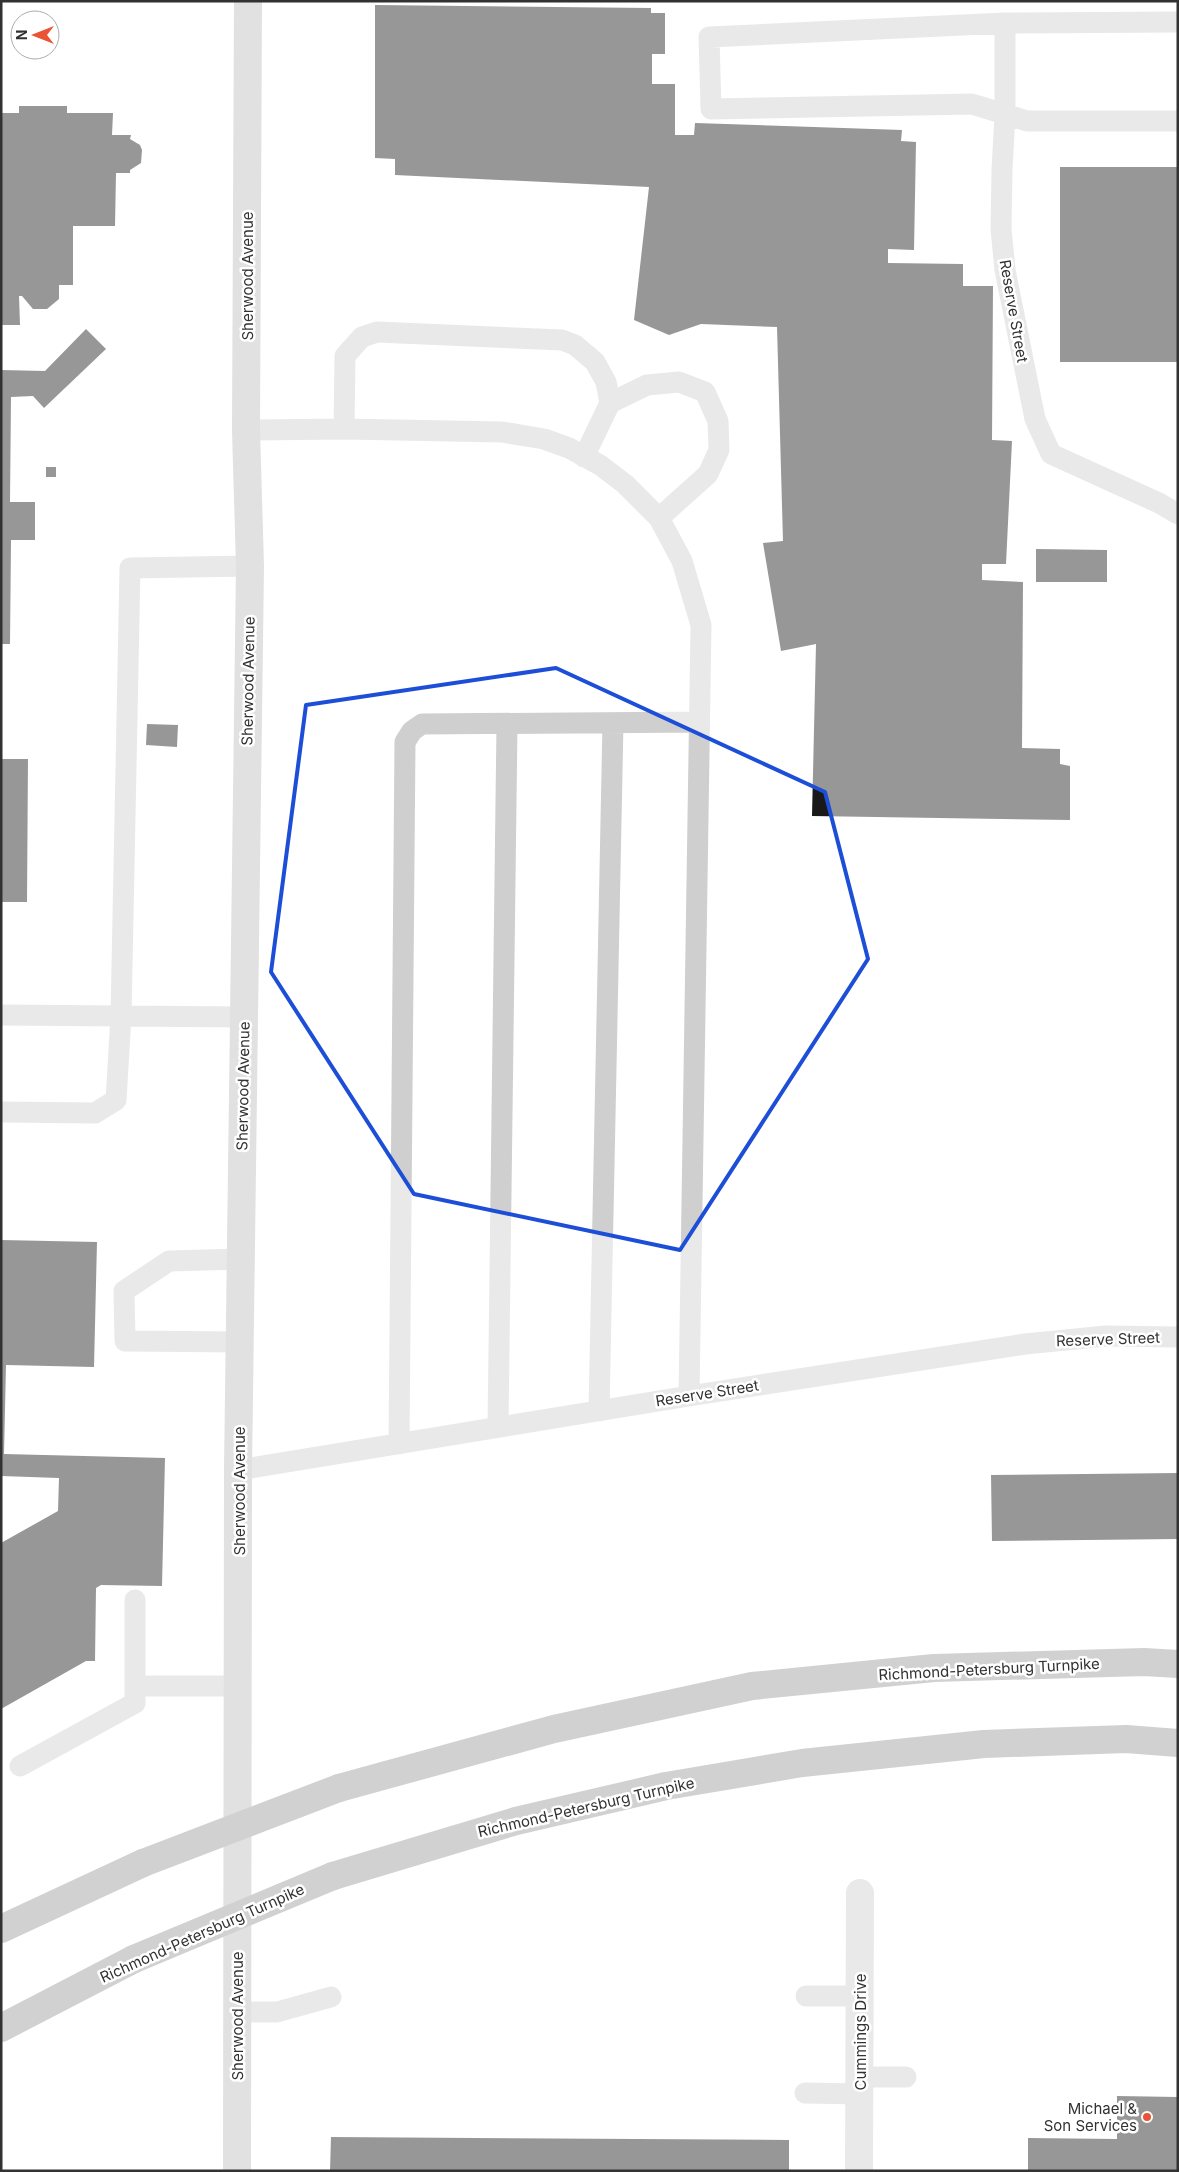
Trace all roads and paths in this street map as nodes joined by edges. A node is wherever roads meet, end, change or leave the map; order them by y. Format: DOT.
graph roads {
  1 [pos="248,1"];
  2 [pos="1178,22"];
  3 [pos="1004,23"];
  4 [pos="1005,114"];
  5 [pos="1178,121"];
  6 [pos="610,403"];
  7 [pos="344,429"];
  8 [pos="246,430"];
  9 [pos="584,457"];
  10 [pos="1178,514"];
  11 [pos="659,518"];
  12 [pos="250,566"];
  13 [pos="699,722"];
  14 [pos="613,723"];
  15 [pos="507,724"];
  16 [pos="1,1015"];
  17 [pos="121,1016"];
  18 [pos="244,1017"];
  19 [pos="1,1112"];
  20 [pos="241,1259"];
  21 [pos="1178,1337"];
  22 [pos="240,1342"];
  23 [pos="689,1396"];
  24 [pos="599,1411"];
  25 [pos="498,1427"];
  26 [pos="398,1444"];
  27 [pos="238,1470"];
  28 [pos="135,1600"];
  29 [pos="1178,1664"];
  30 [pos="135,1686"];
  31 [pos="238,1686"];
  32 [pos="1178,1743"];
  33 [pos="20,1766"];
  34 [pos="860,1893"];
  35 [pos="1,1929"];
  36 [pos="806,1996"];
  37 [pos="860,1996"];
  38 [pos="330,1997"];
  39 [pos="237,2012"];
  40 [pos="1,2028"];
  41 [pos="906,2077"];
  42 [pos="860,2085"];
  43 [pos="805,2093"];
  44 [pos="237,2171"];
  45 [pos="859,2171"];
  1 -- 8 [label="street, Sherwood Avenue"];
  2 -- 3 [label="lane"];
  3 -- 4 [label="lane, Reserve Street"];
  3 -- 4 [label="lane"];
  4 -- 5 [label="lane"];
  4 -- 10 [label="lane, Reserve Street"];
  6 -- 7 [label="lane"];
  6 -- 9 [label="lane"];
  6 -- 11 [label="lane"];
  7 -- 8 [label="lane"];
  7 -- 9 [label="lane"];
  8 -- 12 [label="street, Sherwood Avenue"];
  9 -- 11 [label="lane"];
  11 -- 13 [label="lane"];
  12 -- 17 [label="lane"];
  12 -- 18 [label="street, Sherwood Avenue"];
  13 -- 14 [label="lane"];
  13 -- 23 [label="lane"];
  14 -- 15 [label="lane"];
  14 -- 24 [label="lane"];
  15 -- 25 [label="lane"];
  15 -- 26 [label="lane"];
  16 -- 17 [label="lane"];
  17 -- 18 [label="lane"];
  17 -- 19 [label="lane"];
  18 -- 20 [label="street, Sherwood Avenue"];
  20 -- 22 [label="street, Sherwood Avenue"];
  20 -- 22 [label="lane"];
  21 -- 23 [label="lane, Reserve Street"];
  22 -- 27 [label="street, Sherwood Avenue"];
  23 -- 24 [label="lane, Reserve Street"];
  24 -- 25 [label="lane, Reserve Street"];
  25 -- 26 [label="lane, Reserve Street"];
  26 -- 27 [label="lane, Reserve Street"];
  27 -- 31 [label="street, Sherwood Avenue"];
  28 -- 30 [label="lane"];
  29 -- 35 [label="highway, Richmond-Petersburg Turnpike, bridge"];
  30 -- 31 [label="lane"];
  30 -- 33 [label="lane"];
  31 -- 39 [label="street, Sherwood Avenue"];
  32 -- 40 [label="highway, Richmond-Petersburg Turnpike, bridge"];
  34 -- 37 [label="street, Cummings Drive"];
  36 -- 37 [label="lane"];
  37 -- 42 [label="street, Cummings Drive"];
  38 -- 39 [label="lane"];
  39 -- 44 [label="street, Sherwood Avenue"];
  41 -- 42 [label="lane"];
  42 -- 43 [label="lane"];
  42 -- 45 [label="street, Cummings Drive"];
}
